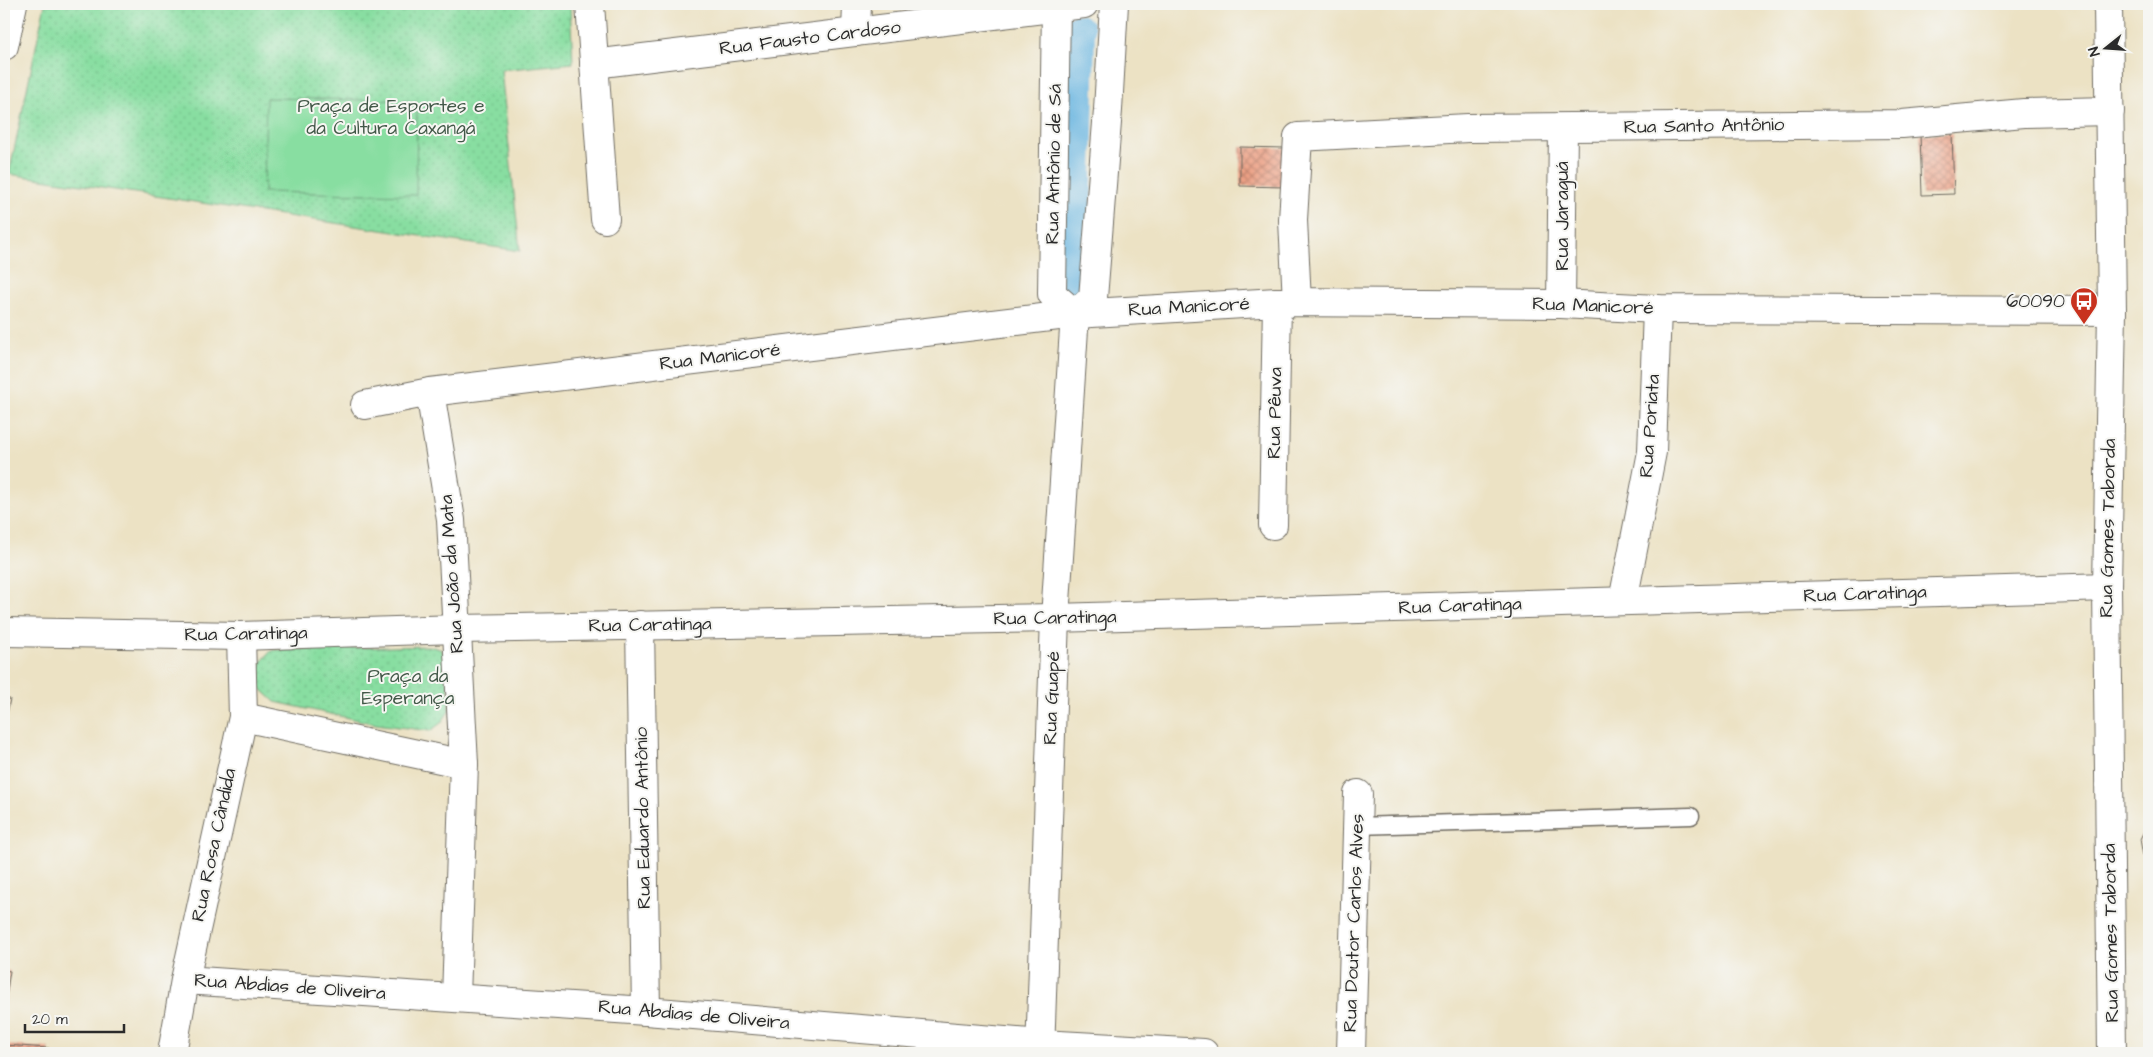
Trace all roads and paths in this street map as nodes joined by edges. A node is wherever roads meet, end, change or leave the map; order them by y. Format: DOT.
graph roads {
  1 [pos="13,4"];
  2 [pos="590,4"];
  3 [pos="857,4"];
  4 [pos="1114,4"];
  5 [pos="2108,4"];
  6 [pos="1066,5"];
  7 [pos="856,32"];
  8 [pos="4,46"];
  9 [pos="594,64"];
  10 [pos="2110,111"];
  11 [pos="1562,128"];
  12 [pos="1298,137"];
  13 [pos="605,219"];
  14 [pos="1287,302"];
  15 [pos="1561,304"];
  16 [pos="1084,306"];
  17 [pos="1657,309"];
  18 [pos="2112,311"];
  19 [pos="430,392"];
  20 [pos="365,405"];
  21 [pos="1273,525"];
  22 [pos="2107,587"];
  23 [pos="1623,601"];
  24 [pos="1055,618"];
  25 [pos="640,625"];
  26 [pos="457,628"];
  27 [pos="4,632"];
  28 [pos="241,636"];
  29 [pos="242,717"];
  30 [pos="464,764"];
  31 [pos="1358,794"];
  32 [pos="1691,816"];
  33 [pos="1357,826"];
  34 [pos="185,980"];
  35 [pos="456,997"];
  36 [pos="646,1011"];
  37 [pos="1040,1049"];
  38 [pos="172,1053"];
  39 [pos="1204,1053"];
  40 [pos="1351,1053"];
  41 [pos="2112,1053"];
  1 -- 8 [label="street"];
  2 -- 9 [label="street"];
  3 -- 7 [label="street"];
  4 -- 16 [label="street"];
  5 -- 10 [label="street, Rua Gomes Taborda"];
  6 -- 7 [label="street, Rua Fausto Cardoso"];
  6 -- 16 [label="street, Rua Antônio de Sá"];
  7 -- 9 [label="street, Rua Fausto Cardoso"];
  9 -- 13 [label="street"];
  10 -- 11 [label="street, Rua Santo Antônio"];
  10 -- 18 [label="street, Rua Gomes Taborda"];
  11 -- 12 [label="street, Rua Santo Antônio"];
  11 -- 15 [label="street, Rua Jaraguá"];
  12 -- 14 [label="street, Rua Pêuva"];
  14 -- 15 [label="street, Rua Manicoré"];
  14 -- 16 [label="street, Rua Manicoré"];
  14 -- 21 [label="street, Rua Pêuva"];
  15 -- 17 [label="street, Rua Manicoré"];
  16 -- 19 [label="street, Rua Manicoré"];
  16 -- 24 [label="street, Rua Guapé"];
  17 -- 18 [label="street, Rua Manicoré"];
  17 -- 23 [label="street, Rua Poriata"];
  18 -- 22 [label="street, Rua Gomes Taborda"];
  19 -- 20 [label="street, Rua Manicoré"];
  19 -- 26 [label="street, Rua João da Mata"];
  22 -- 23 [label="street, Rua Caratinga"];
  22 -- 41 [label="street, Rua Gomes Taborda"];
  23 -- 24 [label="street, Rua Caratinga"];
  24 -- 25 [label="street, Rua Caratinga"];
  24 -- 37 [label="street, Rua Guapé"];
  25 -- 26 [label="street, Rua Caratinga"];
  25 -- 36 [label="street, Rua Eduardo Antônio"];
  26 -- 28 [label="street, Rua Caratinga"];
  26 -- 30 [label="street, Rua João da Mata"];
  27 -- 28 [label="street, Rua Caratinga"];
  28 -- 29 [label="street, Rua Rosa Cândida"];
  29 -- 30 [label="street"];
  29 -- 34 [label="street, Rua Rosa Cândida"];
  30 -- 35 [label="street, Rua João da Mata"];
  31 -- 33 [label="street, Rua Doutor Carlos Alves"];
  32 -- 33 [label="lane"];
  33 -- 40 [label="street, Rua Doutor Carlos Alves"];
  34 -- 35 [label="street, Rua Abdias de Oliveira"];
  34 -- 38 [label="street, Rua Rosa Cândida"];
  35 -- 36 [label="street, Rua Abdias de Oliveira"];
  36 -- 37 [label="street, Rua Abdias de Oliveira"];
  37 -- 39 [label="street, Rua Abdias de Oliveira"];
}
